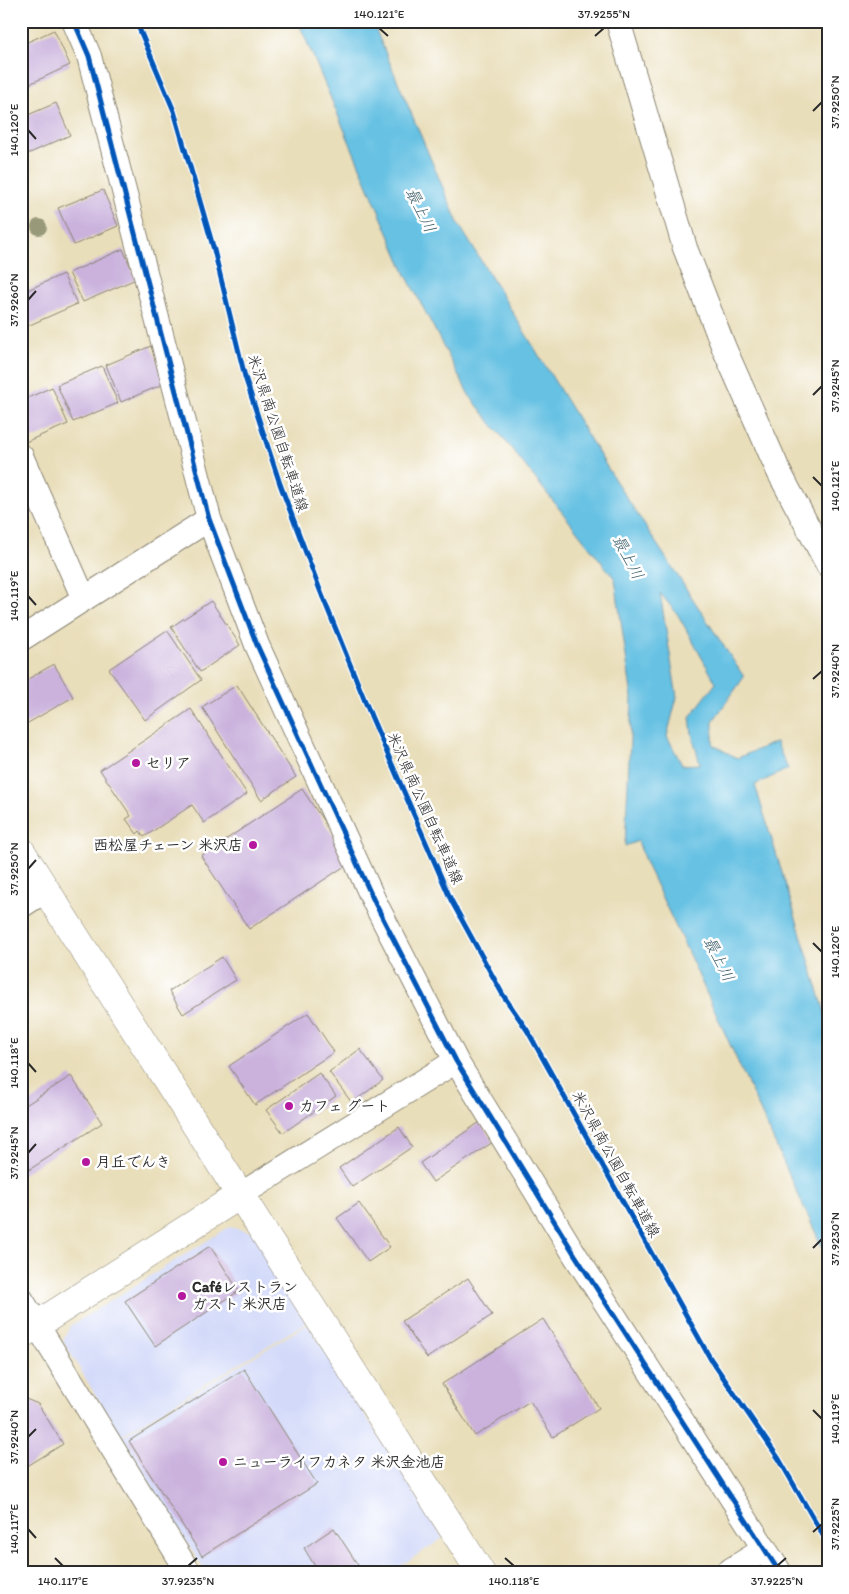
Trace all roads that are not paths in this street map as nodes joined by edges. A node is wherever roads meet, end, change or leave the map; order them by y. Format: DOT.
graph roads {
  1 [pos="74,21"];
  2 [pos="618,21"];
  3 [pos="21,456"];
  4 [pos="209,519"];
  5 [pos="828,565"];
  6 [pos="84,599"];
  7 [pos="21,639"];
  8 [pos="21,851"];
  9 [pos="46,890"];
  10 [pos="21,906"];
  11 [pos="456,1061"];
  12 [pos="240,1194"];
  13 [pos="21,1299"];
  14 [pos="30,1330"];
  15 [pos="765,1549"];
  16 [pos="189,1573"];
  17 [pos="481,1573"];
  18 [pos="726,1573"];
  19 [pos="780,1573"];
  1 -- 4 [label="street"];
  2 -- 5 [label="street"];
  3 -- 6 [label="street"];
  4 -- 6 [label="street"];
  4 -- 11 [label="street"];
  6 -- 7 [label="street"];
  8 -- 9 [label="street"];
  9 -- 10 [label="street"];
  9 -- 12 [label="street"];
  11 -- 12 [label="street"];
  11 -- 15 [label="street"];
  12 -- 14 [label="street"];
  12 -- 17 [label="street"];
  13 -- 14 [label="street"];
  14 -- 16 [label="street"];
  15 -- 18 [label="street"];
  15 -- 19 [label="street"];
}
